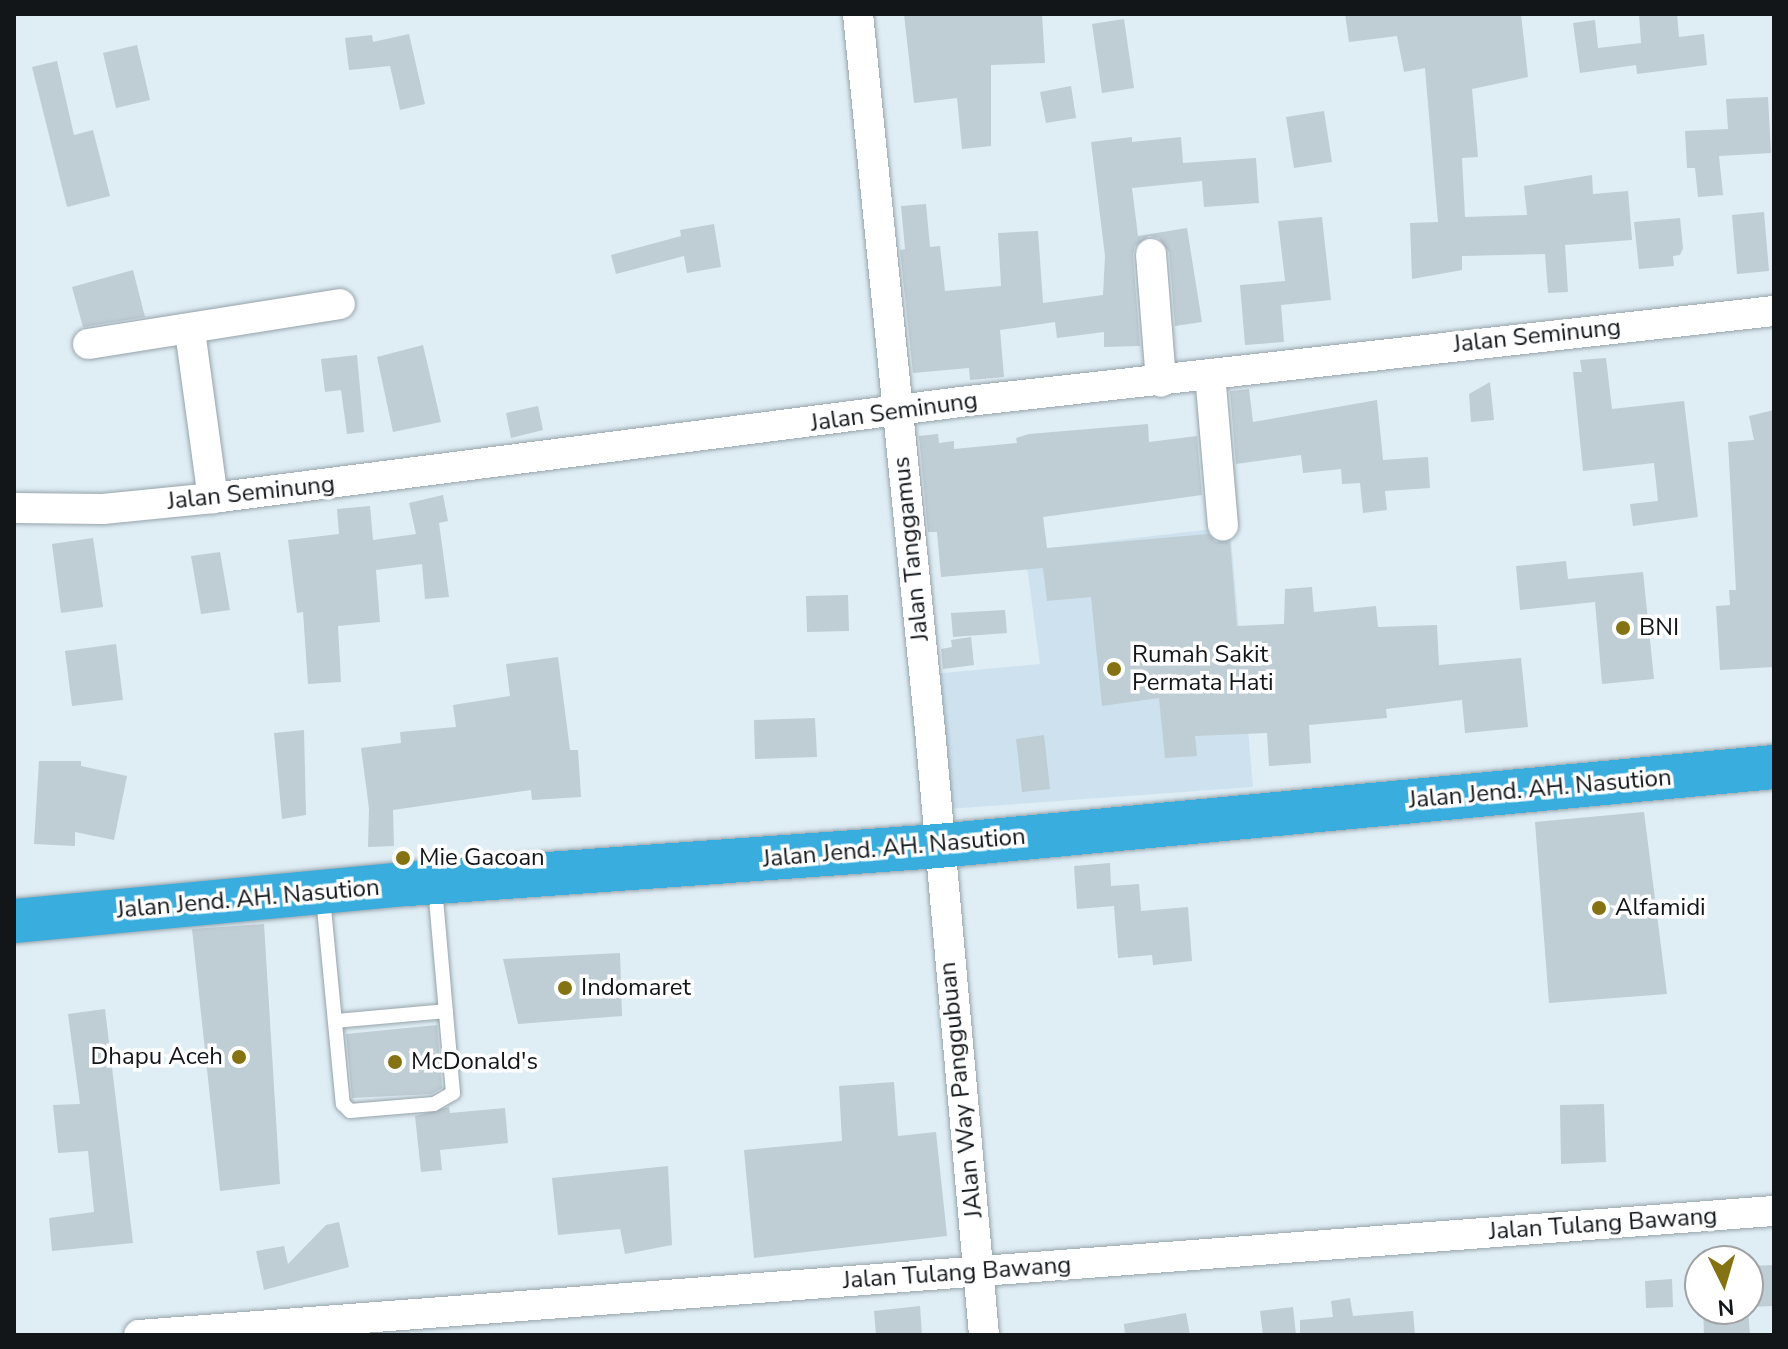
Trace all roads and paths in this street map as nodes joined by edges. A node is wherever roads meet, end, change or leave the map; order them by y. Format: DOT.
graph roads {
  1 [pos="858,14"];
  2 [pos="1151,254"];
  3 [pos="340,304"];
  4 [pos="1774,311"];
  5 [pos="190,331"];
  6 [pos="88,344"];
  7 [pos="1210,374"];
  8 [pos="1161,382"];
  9 [pos="897,410"];
  10 [pos="213,498"];
  11 [pos="14,508"];
  12 [pos="1223,525"];
  13 [pos="1774,767"];
  14 [pos="938,846"];
  15 [pos="435,882"];
  16 [pos="322,892"];
  17 [pos="14,921"];
  18 [pos="446,1011"];
  19 [pos="335,1021"];
  20 [pos="1774,1211"];
  21 [pos="979,1272"];
  22 [pos="139,1335"];
  23 [pos="984,1335"];
  1 -- 9 [label="street, Jalan Tanggamus"];
  2 -- 8 [label="street"];
  3 -- 5 [label="street"];
  4 -- 7 [label="street, Jalan Seminung"];
  5 -- 6 [label="street"];
  5 -- 10 [label="street"];
  7 -- 8 [label="street, Jalan Seminung"];
  7 -- 12 [label="street"];
  8 -- 9 [label="street, Jalan Seminung"];
  9 -- 10 [label="street, Jalan Seminung"];
  9 -- 14 [label="street, Jalan Tanggamus"];
  10 -- 11 [label="street, Jalan Seminung"];
  13 -- 14 [label="highway, Jalan Jend. AH. Nasution"];
  14 -- 15 [label="highway, Jalan Jend. AH. Nasution"];
  14 -- 21 [label="street, JAlan Way Panggubuan"];
  15 -- 16 [label="highway, Jalan Jend. AH. Nasution"];
  15 -- 18 [label="lane"];
  16 -- 17 [label="highway, Jalan Jend. AH. Nasution"];
  16 -- 19 [label="lane"];
  18 -- 19 [label="lane"];
  18 -- 19 [label="lane"];
  20 -- 21 [label="street, Jalan Tulang Bawang"];
  21 -- 22 [label="street, Jalan Tulang Bawang"];
  21 -- 23 [label="street, JAlan Way Panggubuan"];
}
